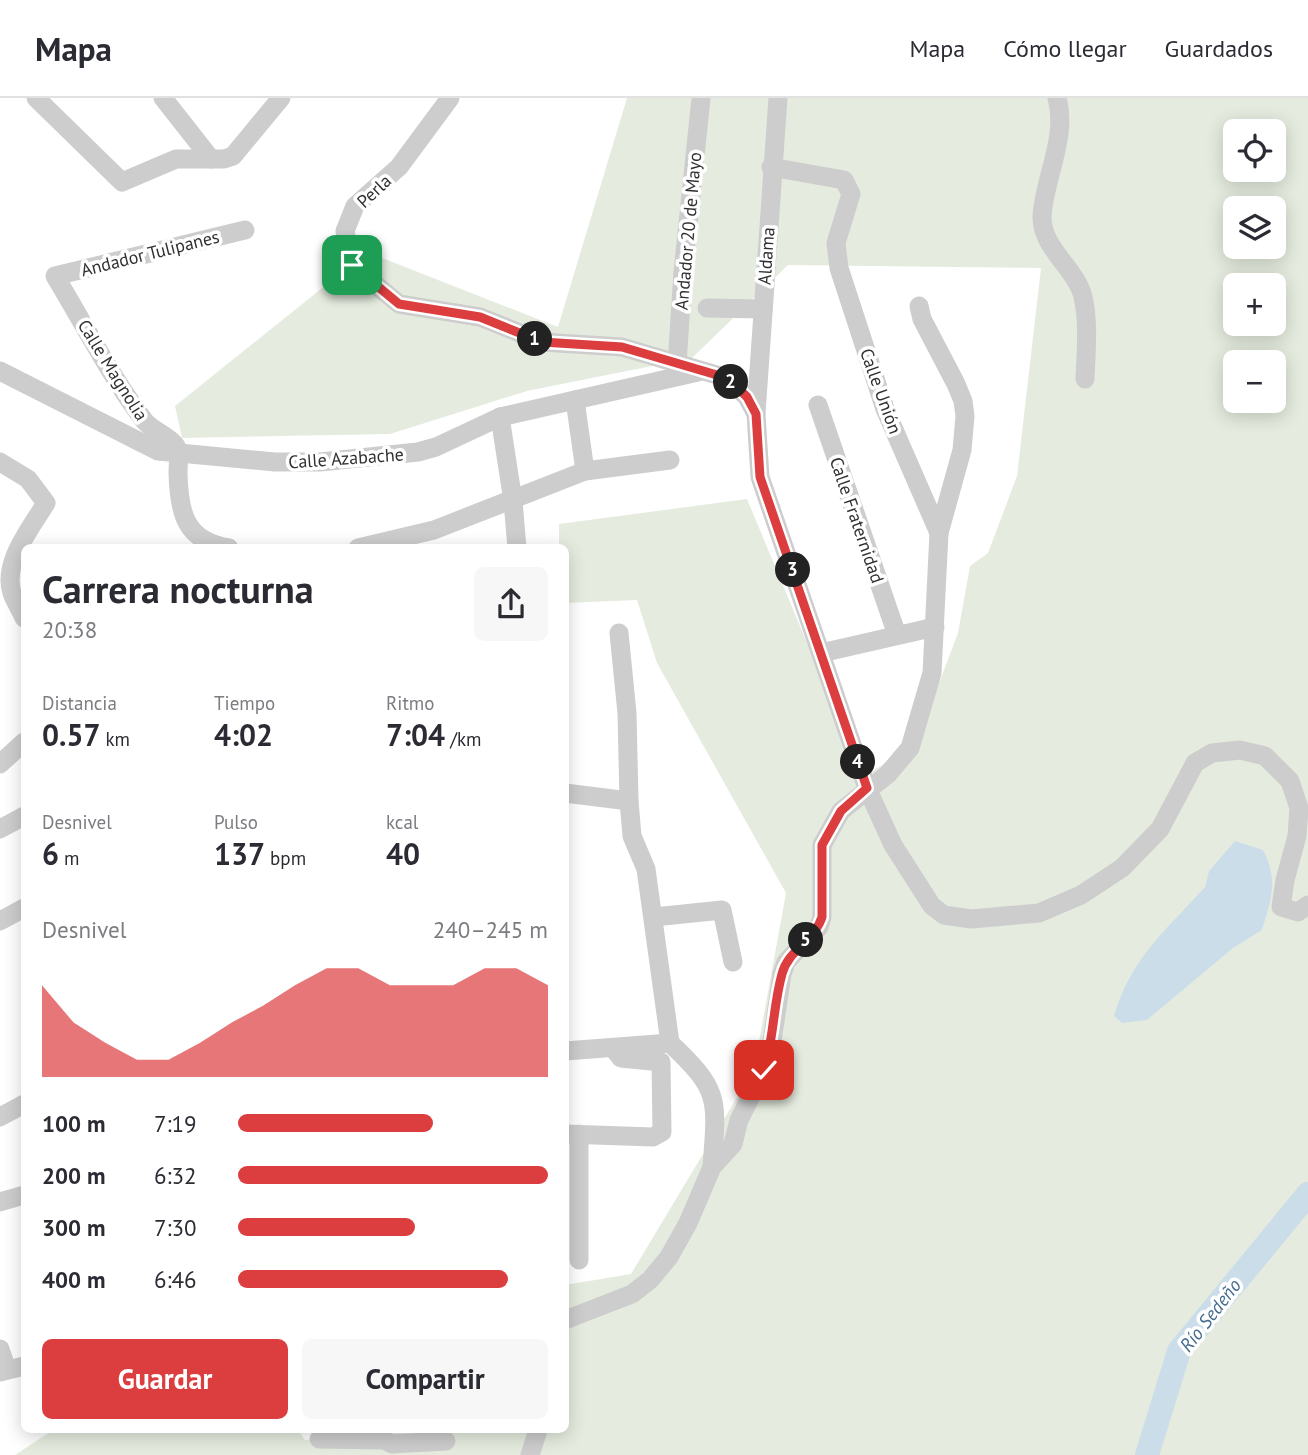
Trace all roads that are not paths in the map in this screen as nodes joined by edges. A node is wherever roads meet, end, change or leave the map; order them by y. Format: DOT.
graph roads {
  1 [pos="36,98"];
  2 [pos="163,98"];
  3 [pos="281,98"];
  4 [pos="450,98"];
  5 [pos="701,98"];
  6 [pos="778,98"];
  7 [pos="1056,98"];
  8 [pos="211,159"];
  9 [pos="771,167"];
  10 [pos="245,230"];
  11 [pos="55,276"];
  12 [pos="919,306"];
  13 [pos="706,308"];
  14 [pos="762,309"];
  15 [pos="677,365"];
  16 [pos="700,372"];
  17 [pos="2,378"];
  18 [pos="1085,379"];
  19 [pos="575,400"];
  20 [pos="818,405"];
  21 [pos="756,414"];
  22 [pos="500,417"];
  23 [pos="178,455"];
  24 [pos="670,460"];
  25 [pos="0,462"];
  26 [pos="585,471"];
  27 [pos="513,501"];
  28 [pos="939,533"];
  29 [pos="22,544"];
  30 [pos="212,544"];
  31 [pos="375,544"];
  32 [pos="517,544"];
  33 [pos="21,546"];
  34 [pos="21,612"];
  35 [pos="934,626"];
  36 [pos="619,633"];
  37 [pos="897,635"];
  38 [pos="821,653"];
  39 [pos="21,745"];
  40 [pos="0,764"];
  41 [pos="867,788"];
  42 [pos="569,794"];
  43 [pos="629,801"];
  44 [pos="21,818"];
  45 [pos="0,829"];
  46 [pos="1308,905"];
  47 [pos="21,910"];
  48 [pos="654,917"];
  49 [pos="0,921"];
  50 [pos="733,962"];
  51 [pos="670,1043"];
  52 [pos="613,1048"];
  53 [pos="569,1051"];
  54 [pos="21,1106"];
  55 [pos="0,1117"];
  56 [pos="572,1134"];
  57 [pos="712,1167"];
  58 [pos="21,1196"];
  59 [pos="0,1202"];
  60 [pos="579,1260"];
  61 [pos="569,1319"];
  62 [pos="0,1349"];
  63 [pos="10,1369"];
  64 [pos="537,1433"];
  65 [pos="316,1441"];
  66 [pos="446,1441"];
  67 [pos="397,1452"];
  68 [pos="530,1455"];
  1 -- 8 [label="street"];
  2 -- 8 [label="street"];
  3 -- 8 [label="street"];
  4 -- 15 [label="street, Perla"];
  5 -- 15 [label="street, Andador 20 de Mayo"];
  6 -- 9 [label="street, Aldama"];
  7 -- 18 [label="street"];
  9 -- 14 [label="street, Aldama"];
  9 -- 28 [label="street, Calle Unión"];
  10 -- 11 [label="street, Andador Tulipanes"];
  11 -- 23 [label="street, Calle Magnolia"];
  12 -- 28 [label="street"];
  13 -- 14 [label="street"];
  14 -- 21 [label="street, Aldama"];
  15 -- 16 [label="street, Perla"];
  16 -- 19 [label="street, Calle Azabache"];
  16 -- 21 [label="street, Perla"];
  17 -- 23 [label="street, Calle Azabache"];
  19 -- 22 [label="street, Calle Azabache"];
  19 -- 26 [label="street"];
  20 -- 37 [label="street, Calle Fraternidad"];
  21 -- 38 [label="street, Aldama"];
  22 -- 23 [label="street, Calle Azabache"];
  22 -- 27 [label="street"];
  23 -- 30 [label="street"];
  24 -- 26 [label="street"];
  25 -- 29 [label="street"];
  26 -- 27 [label="street"];
  27 -- 31 [label="street"];
  27 -- 32 [label="street"];
  28 -- 35 [label="street"];
  33 -- 34 [label="street"];
  35 -- 37 [label="street"];
  35 -- 41 [label="street"];
  36 -- 43 [label="street"];
  37 -- 38 [label="street"];
  38 -- 41 [label="street, Aldama"];
  39 -- 40 [label="street"];
  41 -- 46 [label="street, Aldama"];
  41 -- 57 [label="street"];
  42 -- 43 [label="street"];
  43 -- 48 [label="street"];
  44 -- 45 [label="street"];
  47 -- 49 [label="street"];
  48 -- 50 [label="street"];
  48 -- 51 [label="street"];
  51 -- 52 [label="street"];
  51 -- 57 [label="street"];
  52 -- 53 [label="street"];
  52 -- 56 [label="street"];
  54 -- 55 [label="street"];
  56 -- 60 [label="street"];
  57 -- 61 [label="street"];
  58 -- 59 [label="street"];
  62 -- 63 [label="street"];
  64 -- 68 [label="street"];
  65 -- 67 [label="street"];
  66 -- 67 [label="street"];
}
